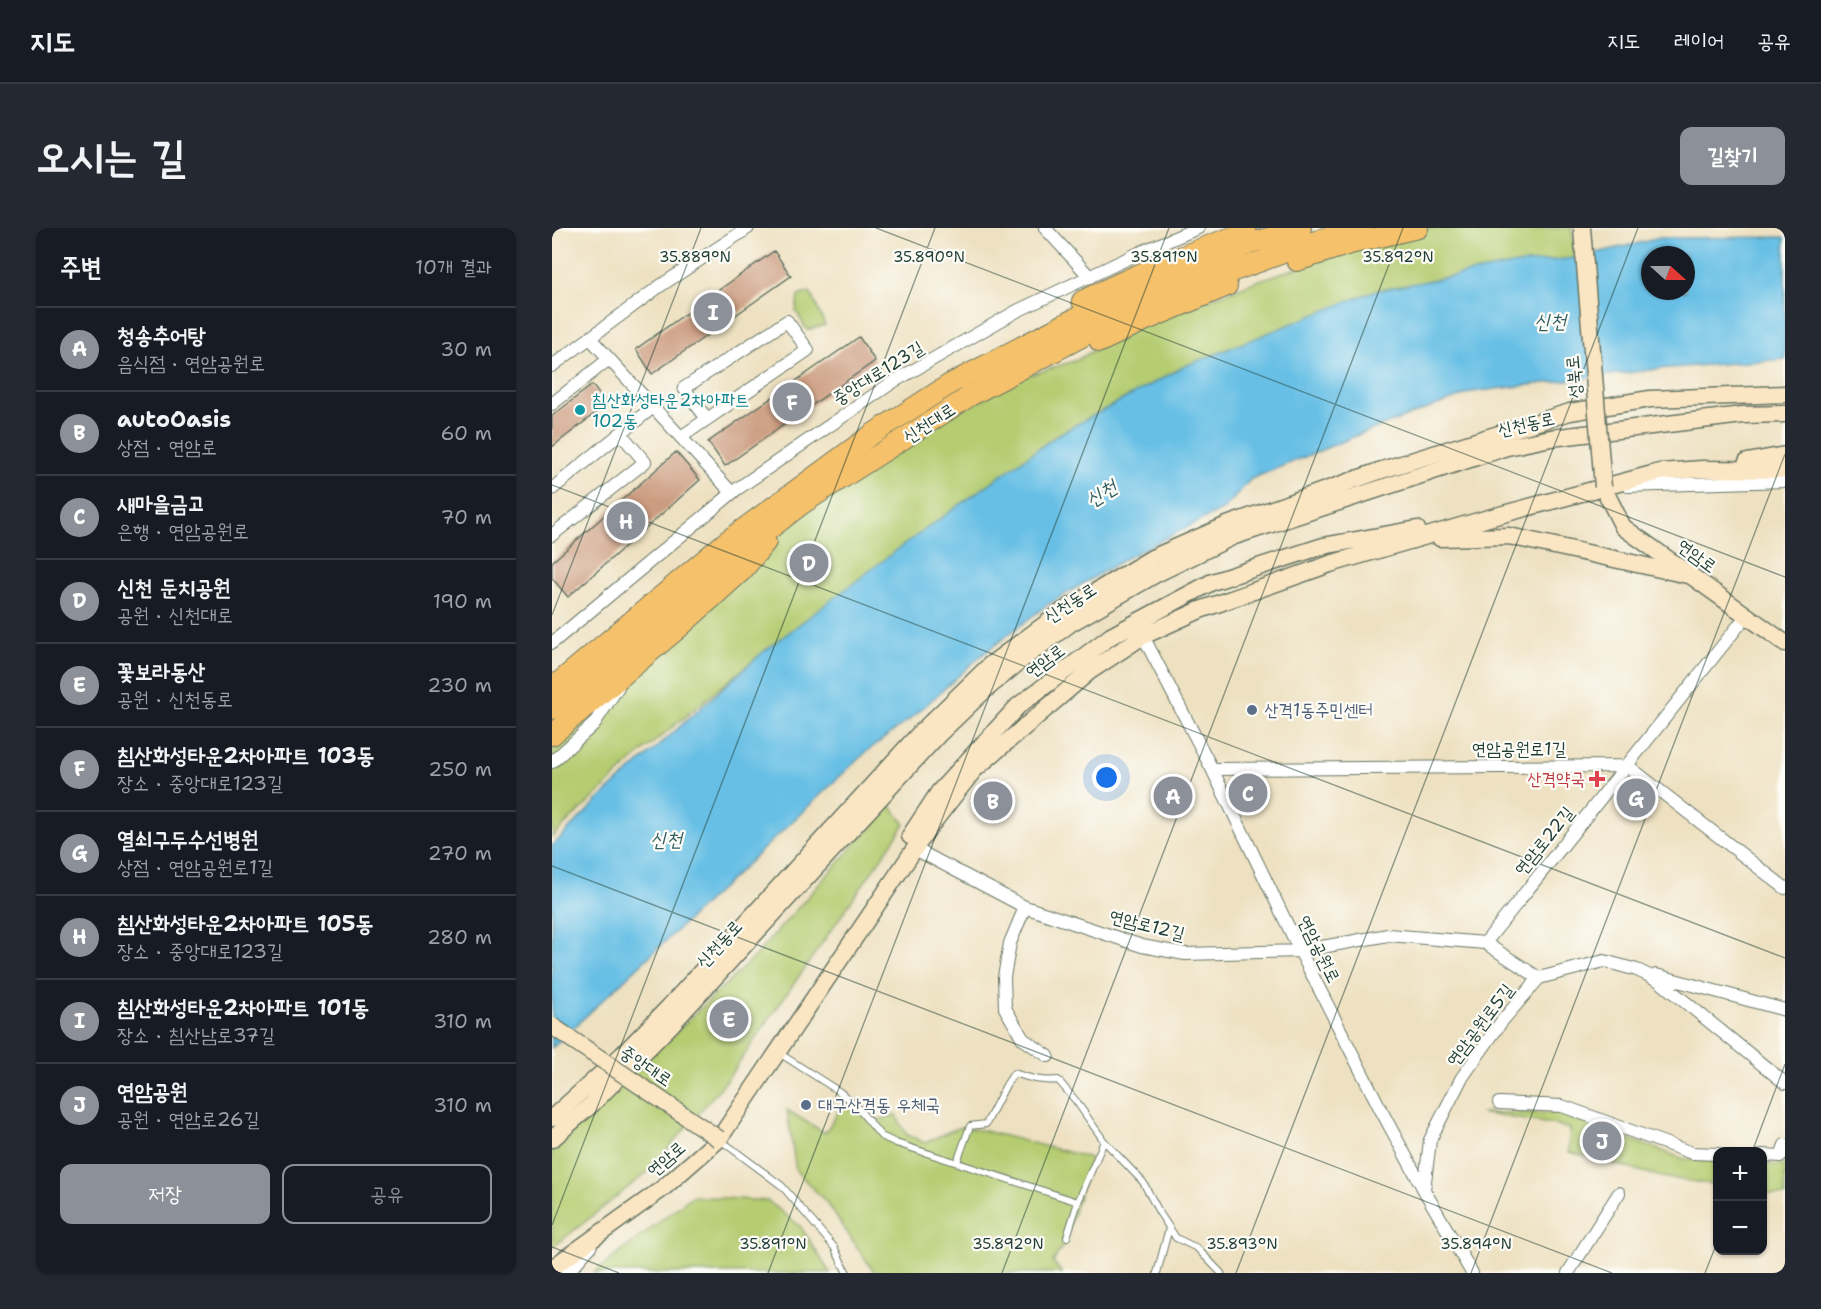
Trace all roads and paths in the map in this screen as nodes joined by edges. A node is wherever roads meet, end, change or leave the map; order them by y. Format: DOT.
graph roads {
  1 [pos="748,228"];
  2 [pos="1045,228"];
  3 [pos="1198,228"];
  4 [pos="1257,228"];
  5 [pos="1301,228"];
  6 [pos="1360,228"];
  7 [pos="1418,228"];
  8 [pos="1582,228"];
  9 [pos="1090,277"];
  10 [pos="590,338"];
  11 [pos="609,359"];
  12 [pos="552,366"];
  13 [pos="950,384"];
  14 [pos="1785,394"];
  15 [pos="970,396"];
  16 [pos="552,404"];
  17 [pos="653,407"];
  18 [pos="1785,414"];
  19 [pos="707,419"];
  20 [pos="621,434"];
  21 [pos="681,437"];
  22 [pos="1785,455"];
  23 [pos="1702,469"];
  24 [pos="1785,470"];
  25 [pos="1785,481"];
  26 [pos="1603,486"];
  27 [pos="552,489"];
  28 [pos="732,493"];
  29 [pos="786,517"];
  30 [pos="1492,517"];
  31 [pos="552,535"];
  32 [pos="1415,539"];
  33 [pos="1692,576"];
  34 [pos="660,598"];
  35 [pos="1747,615"];
  36 [pos="1143,636"];
  37 [pos="552,643"];
  38 [pos="1785,643"];
  39 [pos="629,669"];
  40 [pos="552,673"];
  41 [pos="552,688"];
  42 [pos="552,709"];
  43 [pos="552,735"];
  44 [pos="552,762"];
  45 [pos="1628,766"];
  46 [pos="1212,769"];
  47 [pos="915,849"];
  48 [pos="1785,888"];
  49 [pos="1025,907"];
  50 [pos="1485,943"];
  51 [pos="1300,951"];
  52 [pos="1636,970"];
  53 [pos="1539,978"];
  54 [pos="1785,1010"];
  55 [pos="552,1026"];
  56 [pos="779,1052"];
  57 [pos="1048,1056"];
  58 [pos="1785,1083"];
  59 [pos="1498,1103"];
  60 [pos="552,1118"];
  61 [pos="552,1139"];
  62 [pos="719,1139"];
  63 [pos="1104,1141"];
  64 [pos="1785,1145"];
  65 [pos="1713,1154"];
  66 [pos="1767,1155"];
  67 [pos="957,1162"];
  68 [pos="1424,1190"];
  69 [pos="1619,1193"];
  70 [pos="1078,1202"];
  71 [pos="1169,1228"];
  72 [pos="597,1236"];
  73 [pos="1067,1238"];
  74 [pos="552,1268"];
  75 [pos="565,1273"];
  76 [pos="847,1273"];
  77 [pos="1157,1273"];
  78 [pos="1221,1273"];
  79 [pos="1472,1273"];
  80 [pos="1568,1273"];
  1 -- 10 [label="street"];
  2 -- 9 [label="street"];
  3 -- 9 [label="street, 중앙대로123길"];
  4 -- 13 [label="highway"];
  5 -- 13 [label="highway, 신천대로"];
  6 -- 15 [label="highway, 신천대로"];
  7 -- 15 [label="highway"];
  8 -- 26 [label="main road, 성북로, bridge"];
  9 -- 28 [label="street, 중앙대로123길"];
  10 -- 11 [label="street"];
  10 -- 12 [label="street"];
  11 -- 16 [label="street"];
  11 -- 17 [label="street"];
  13 -- 34 [label="highway, 신천대로"];
  14 -- 60 [label="main road, 신천동로"];
  15 -- 29 [label="highway, 신천대로"];
  17 -- 20 [label="street"];
  17 -- 21 [label="street"];
  18 -- 61 [label="main road, 신천동로"];
  19 -- 19 [label="street"];
  19 -- 21 [label="street"];
  20 -- 27 [label="street"];
  20 -- 31 [label="street"];
  21 -- 28 [label="street"];
  22 -- 23 [label="main road"];
  23 -- 24 [label="main road"];
  23 -- 26 [label="main road"];
  25 -- 26 [label="street"];
  26 -- 30 [label="main road"];
  26 -- 33 [label="main road, 연암로"];
  28 -- 37 [label="street, 중앙대로123길"];
  29 -- 39 [label="highway"];
  29 -- 42 [label="highway, 신천대로"];
  30 -- 32 [label="main road"];
  30 -- 56 [label="main road, 연암로"];
  32 -- 33 [label="main road"];
  32 -- 36 [label="main road, 연암로"];
  33 -- 35 [label="main road, 연암로"];
  34 -- 40 [label="highway"];
  34 -- 41 [label="highway, 신천대로"];
  35 -- 38 [label="main road, 연암로"];
  35 -- 45 [label="street, 연암로22길"];
  36 -- 46 [label="street, 연암공원로"];
  36 -- 47 [label="main road, 연암로"];
  39 -- 43 [label="highway"];
  39 -- 44 [label="street"];
  45 -- 46 [label="street, 연암공원로1길"];
  45 -- 48 [label="street"];
  45 -- 50 [label="street, 연암로22길"];
  46 -- 51 [label="street, 연암공원로"];
  47 -- 49 [label="street, 연암로12길"];
  47 -- 56 [label="main road, 연암로"];
  49 -- 51 [label="street, 연암로12길"];
  49 -- 57 [label="street"];
  50 -- 51 [label="street"];
  50 -- 53 [label="street"];
  51 -- 68 [label="street, 연암공원로"];
  52 -- 53 [label="street, 연암공원로5길"];
  52 -- 54 [label="street, 연암공원로5길"];
  52 -- 58 [label="street, 연암공원로5길"];
  53 -- 68 [label="street, 연암공원로5길"];
  55 -- 62 [label="main road, 중앙대로, bridge"];
  56 -- 62 [label="main road, 연암로"];
  56 -- 67 [label="lane"];
  59 -- 65 [label="street"];
  62 -- 72 [label="main road, 연암로"];
  62 -- 76 [label="lane"];
  63 -- 67 [label="lane"];
  63 -- 70 [label="lane"];
  63 -- 71 [label="lane"];
  64 -- 66 [label="street"];
  67 -- 70 [label="lane"];
  68 -- 79 [label="street, 연암공원로"];
  69 -- 80 [label="street"];
  70 -- 73 [label="lane"];
  71 -- 77 [label="lane"];
  71 -- 78 [label="lane"];
  72 -- 74 [label="main road, 연암로"];
  72 -- 75 [label="street"];
}
